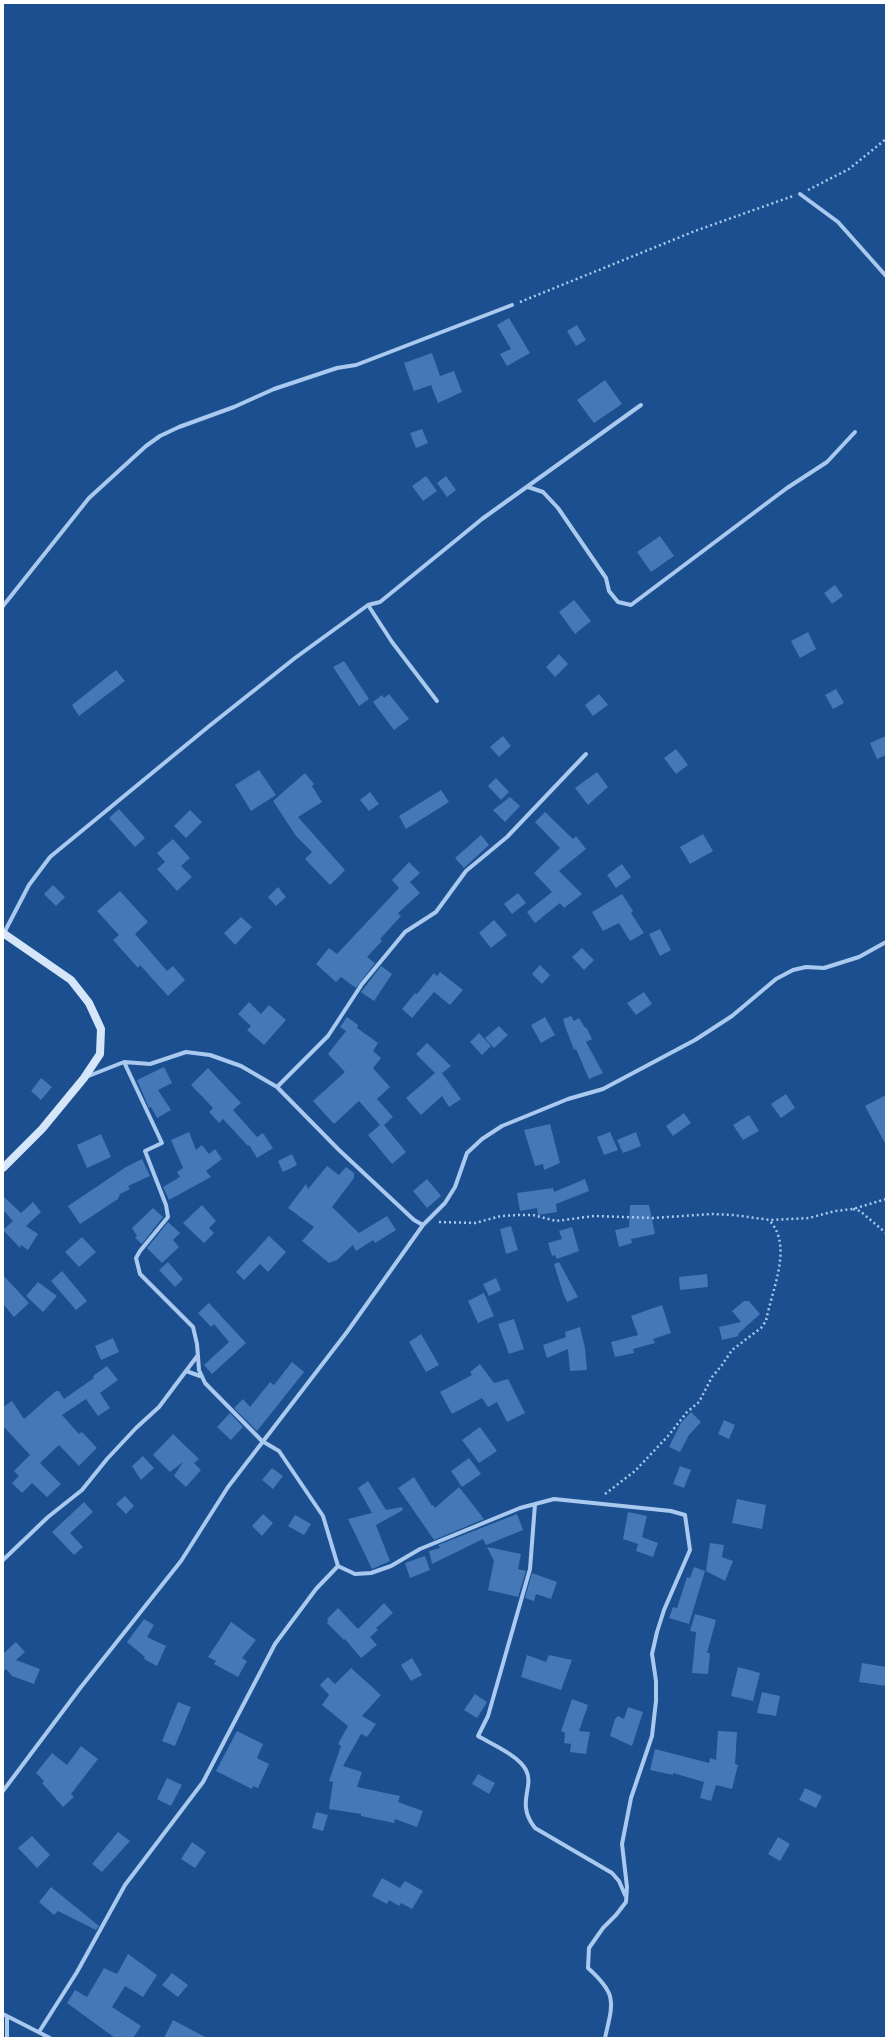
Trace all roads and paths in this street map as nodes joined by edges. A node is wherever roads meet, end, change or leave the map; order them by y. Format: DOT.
graph roads {
  1 [pos="886,139"];
  2 [pos="800,194"];
  3 [pos="886,276"];
  4 [pos="512,305"];
  5 [pos="641,405"];
  6 [pos="855,432"];
  7 [pos="528,487"];
  8 [pos="368,605"];
  9 [pos="3,606"];
  10 [pos="437,701"];
  11 [pos="586,754"];
  12 [pos="3,933"];
  13 [pos="886,942"];
  14 [pos="124,1062"];
  15 [pos="84,1078"];
  16 [pos="277,1087"];
  17 [pos="3,1168"];
  18 [pos="886,1199"];
  19 [pos="852,1209"];
  20 [pos="770,1220"];
  21 [pos="423,1225"];
  22 [pos="886,1233"];
  23 [pos="198,1355"];
  24 [pos="186,1371"];
  25 [pos="200,1376"];
  26 [pos="262,1441"];
  27 [pos="589,1503"];
  28 [pos="535,1504"];
  29 [pos="3,1560"];
  30 [pos="338,1566"];
  31 [pos="3,1791"];
  32 [pos="626,1902"];
  33 [pos="5,2015"];
  34 [pos="39,2032"];
  35 [pos="7,2038"];
  36 [pos="50,2038"];
  37 [pos="605,2038"];
  1 -- 2 [label="path"];
  2 -- 3 [label="street"];
  2 -- 4 [label="path"];
  4 -- 9 [label="street"];
  5 -- 7 [label="street"];
  6 -- 7 [label="street"];
  7 -- 8 [label="street"];
  8 -- 10 [label="street"];
  8 -- 12 [label="street"];
  11 -- 16 [label="street"];
  12 -- 15 [label="street"];
  13 -- 21 [label="street"];
  14 -- 15 [label="street"];
  14 -- 16 [label="street"];
  14 -- 23 [label="street"];
  15 -- 17 [label="street"];
  16 -- 21 [label="street"];
  18 -- 19 [label="path"];
  19 -- 20 [label="path"];
  19 -- 22 [label="path"];
  20 -- 21 [label="path"];
  20 -- 27 [label="path"];
  21 -- 26 [label="street"];
  23 -- 24 [label="street"];
  23 -- 25 [label="street"];
  24 -- 25 [label="street"];
  24 -- 29 [label="street"];
  25 -- 26 [label="street"];
  26 -- 30 [label="street"];
  26 -- 31 [label="street"];
  27 -- 28 [label="street"];
  27 -- 32 [label="street"];
  28 -- 30 [label="street"];
  28 -- 32 [label="street"];
  30 -- 34 [label="street"];
  32 -- 37 [label="street"];
  33 -- 34 [label="street"];
  33 -- 35 [label="street"];
  34 -- 36 [label="street"];
}
